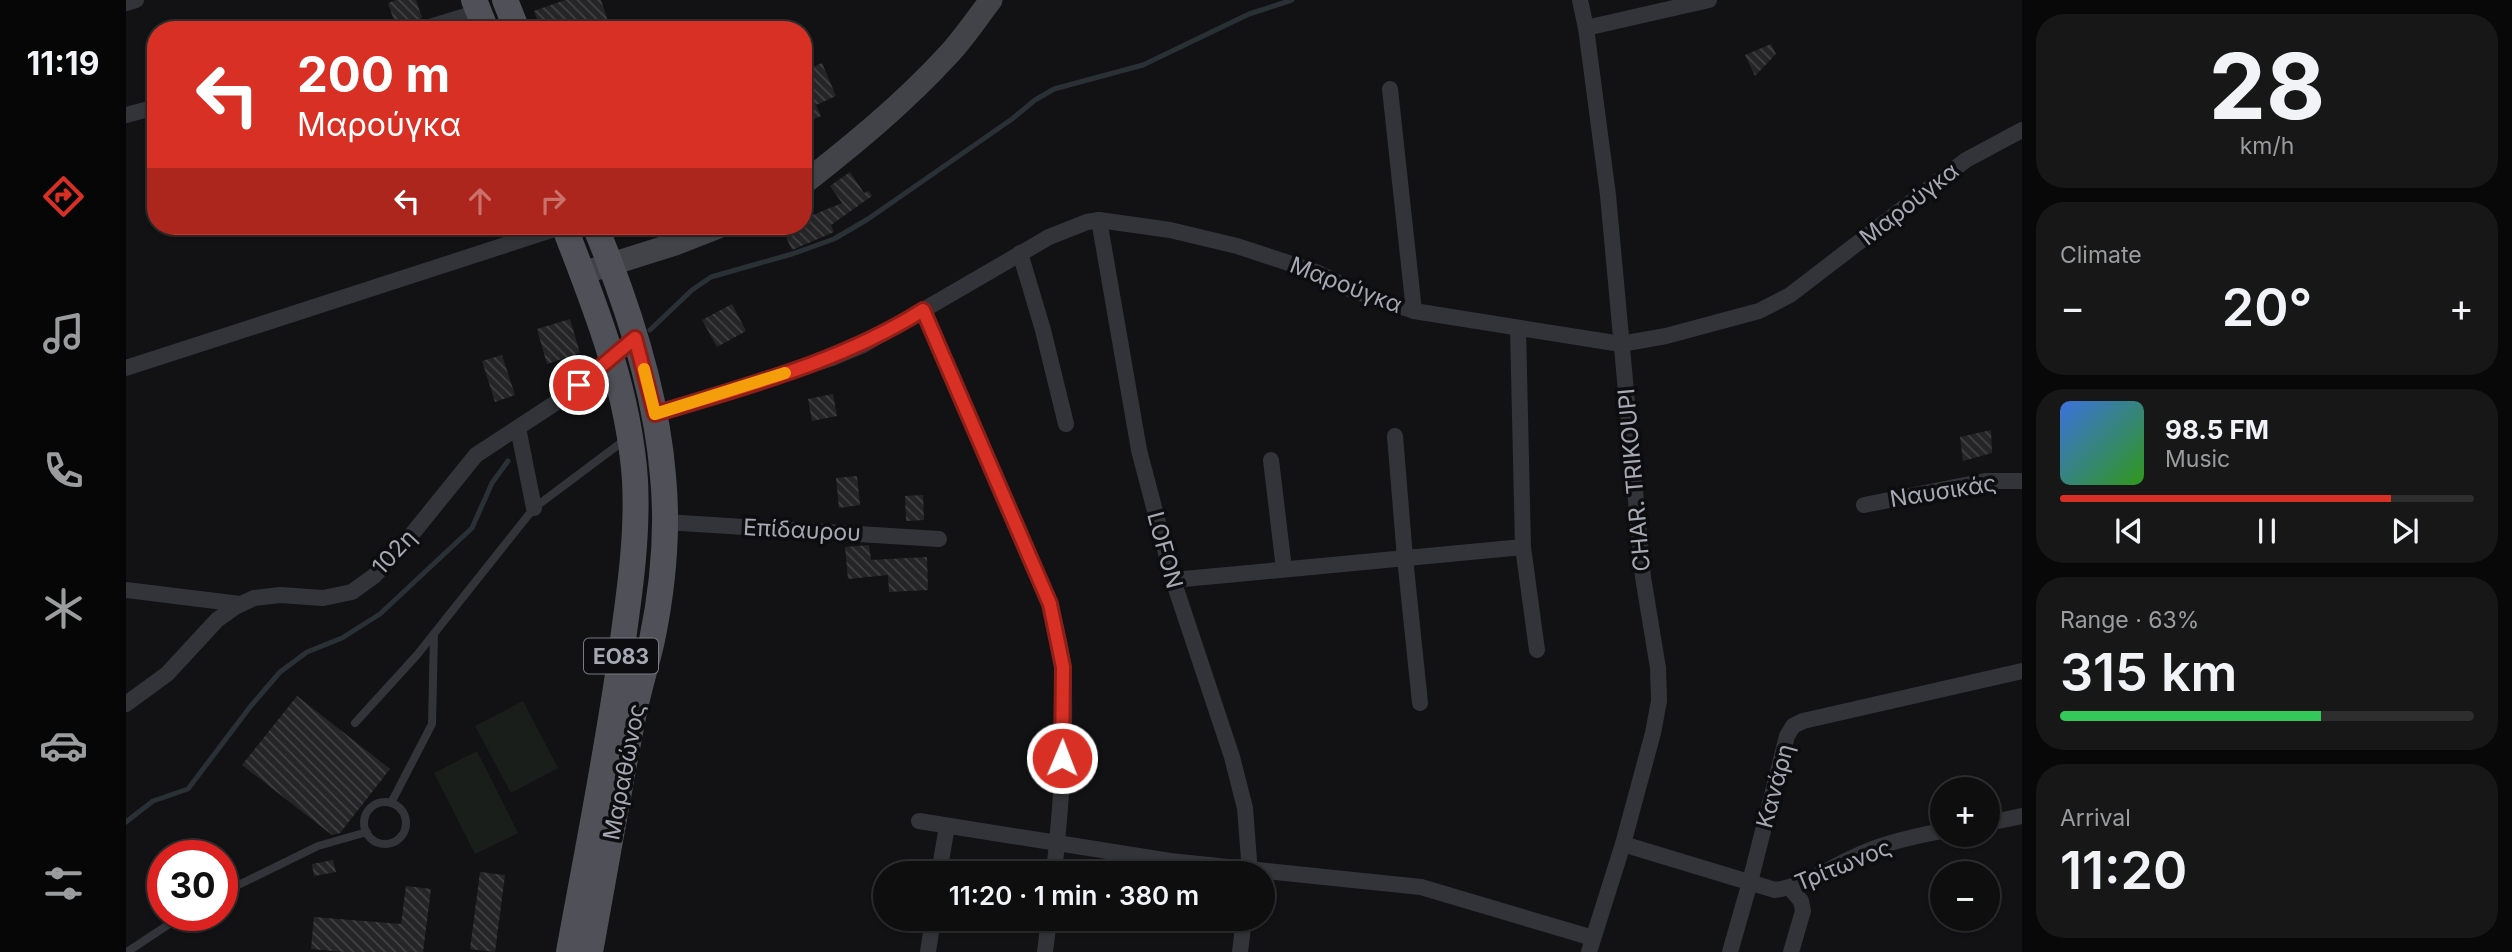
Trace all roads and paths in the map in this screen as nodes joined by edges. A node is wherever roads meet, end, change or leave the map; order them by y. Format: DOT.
graph roads {
  1 [pos="136,0"];
  2 [pos="505,0"];
  3 [pos="991,0"];
  4 [pos="1580,0"];
  5 [pos="1709,0"];
  6 [pos="126,3"];
  7 [pos="480,14"];
  8 [pos="454,21"];
  9 [pos="513,21"];
  10 [pos="1586,28"];
  11 [pos="1390,89"];
  12 [pos="147,109"];
  13 [pos="126,115"];
  14 [pos="2022,130"];
  15 [pos="812,177"];
  16 [pos="1099,220"];
  17 [pos="536,235"];
  18 [pos="568,235"];
  19 [pos="599,235"];
  20 [pos="698,235"];
  21 [pos="1020,253"];
  22 [pos="611,265"];
  23 [pos="583,273"];
  24 [pos="923,310"];
  25 [pos="1414,311"];
  26 [pos="1518,328"];
  27 [pos="635,338"];
  28 [pos="1621,344"];
  29 [pos="612,359"];
  30 [pos="126,368"];
  31 [pos="655,414"];
  32 [pos="1066,424"];
  33 [pos="518,428"];
  34 [pos="1395,436"];
  35 [pos="629,438"];
  36 [pos="1271,460"];
  37 [pos="2022,481"];
  38 [pos="1864,505"];
  39 [pos="534,508"];
  40 [pos="665,522"];
  41 [pos="939,539"];
  42 [pos="1523,547"];
  43 [pos="1405,558"];
  44 [pos="1284,569"];
  45 [pos="1173,580"];
  46 [pos="126,590"];
  47 [pos="240,604"];
  48 [pos="434,634"];
  49 [pos="1537,650"];
  50 [pos="2022,671"];
  51 [pos="1420,703"];
  52 [pos="126,704"];
  53 [pos="355,723"];
  54 [pos="391,803"];
  55 [pos="2022,816"];
  56 [pos="2000,820"];
  57 [pos="919,821"];
  58 [pos="947,826"];
  59 [pos="367,832"];
  60 [pos="1930,833"];
  61 [pos="1058,841"];
  62 [pos="1623,844"];
  63 [pos="942,861"];
  64 [pos="1056,861"];
  65 [pos="1170,861"];
  66 [pos="1249,861"];
  67 [pos="1275,874"];
  68 [pos="1751,882"];
  69 [pos="238,885"];
  70 [pos="1790,888"];
  71 [pos="159,931"];
  72 [pos="931,931"];
  73 [pos="1048,931"];
  74 [pos="1243,931"];
  75 [pos="1591,945"];
  76 [pos="127,952"];
  77 [pos="569,952"];
  78 [pos="590,952"];
  79 [pos="928,952"];
  80 [pos="1045,952"];
  81 [pos="1240,952"];
  82 [pos="1730,952"];
  83 [pos="1791,952"];
  1 -- 6 [label="street"];
  2 -- 9 [label="main road"];
  3 -- 15 [label="street"];
  4 -- 10 [label="street, CHAR. TRIKOUPI"];
  5 -- 10 [label="street"];
  7 -- 8 [label="street"];
  10 -- 28 [label="street, CHAR. TRIKOUPI"];
  11 -- 25 [label="street"];
  12 -- 13 [label="street"];
  14 -- 28 [label="street, Μαρούγκα"];
  16 -- 21 [label="street, Μαρούγκα"];
  16 -- 25 [label="street, Μαρούγκα"];
  16 -- 45 [label="street, LOFON"];
  17 -- 30 [label="street"];
  18 -- 23 [label="main road, Μαραθώνος / ΕΟ83"];
  19 -- 22 [label="main road, Μαραθώνος / ΕΟ83"];
  20 -- 22 [label="street"];
  21 -- 24 [label="street, Μαρούγκα"];
  21 -- 32 [label="street"];
  22 -- 23 [label="street"];
  22 -- 27 [label="main road, Μαραθώνος / ΕΟ83"];
  23 -- 29 [label="main road, Μαραθώνος / ΕΟ83"];
  24 -- 31 [label="street, Μαρούγκα"];
  24 -- 61 [label="street"];
  25 -- 26 [label="street, Μαρούγκα"];
  26 -- 28 [label="street, Μαρούγκα"];
  26 -- 42 [label="street"];
  27 -- 29 [label="street, 102η"];
  27 -- 31 [label="main road, Μαραθώνος / ΕΟ83"];
  28 -- 62 [label="street, CHAR. TRIKOUPI"];
  29 -- 33 [label="street, 102η"];
  29 -- 35 [label="main road, Μαραθώνος / ΕΟ83"];
  31 -- 40 [label="main road, Μαραθώνος / ΕΟ83"];
  33 -- 39 [label="street"];
  33 -- 47 [label="street, 102η"];
  34 -- 43 [label="street"];
  35 -- 39 [label="lane"];
  35 -- 77 [label="main road, Μαραθώνος / ΕΟ83"];
  36 -- 44 [label="street"];
  37 -- 38 [label="street, Ναυσικάς"];
  39 -- 48 [label="lane"];
  40 -- 41 [label="street, Επίδαυρου"];
  40 -- 78 [label="main road, Μαραθώνος / ΕΟ83"];
  42 -- 43 [label="street"];
  42 -- 49 [label="street"];
  43 -- 44 [label="street"];
  43 -- 51 [label="street"];
  44 -- 45 [label="street"];
  45 -- 66 [label="street, LOFON"];
  46 -- 47 [label="street"];
  47 -- 52 [label="street, 102η"];
  48 -- 53 [label="lane"];
  48 -- 54 [label="lane"];
  50 -- 68 [label="street, Κανάρη"];
  54 -- 59 [label="lane"];
  54 -- 59 [label="lane"];
  55 -- 56 [label="street"];
  57 -- 58 [label="street"];
  58 -- 61 [label="street"];
  58 -- 63 [label="street"];
  59 -- 69 [label="lane"];
  60 -- 70 [label="street, Τρίτωνος"];
  61 -- 64 [label="street"];
  61 -- 65 [label="street"];
  62 -- 68 [label="street, Τρίτωνος"];
  62 -- 75 [label="street, CHAR. TRIKOUPI"];
  67 -- 75 [label="street"];
  68 -- 70 [label="street, Τρίτωνος"];
  68 -- 82 [label="street, Κανάρη"];
  70 -- 83 [label="street"];
  71 -- 76 [label="lane"];
  72 -- 79 [label="street"];
  73 -- 80 [label="street"];
  74 -- 81 [label="street"];
}
